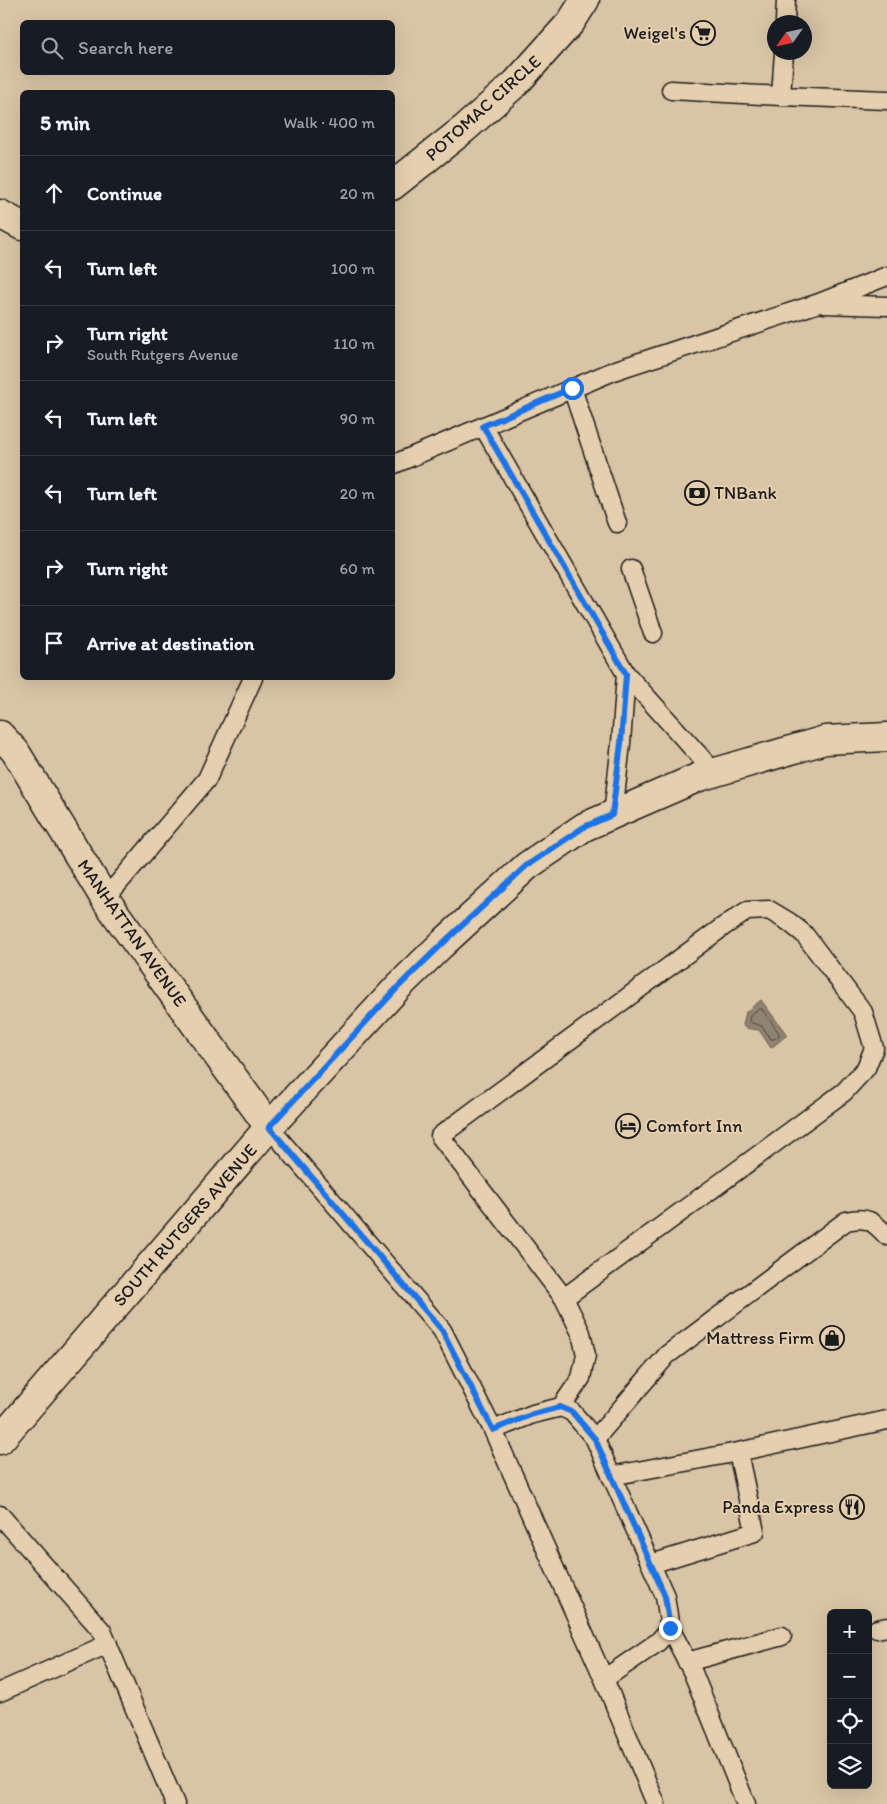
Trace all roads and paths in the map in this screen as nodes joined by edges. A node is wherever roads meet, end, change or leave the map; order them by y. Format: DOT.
graph roads {
  1 [pos="585,0"];
  2 [pos="786,0"];
  3 [pos="785,15"];
  4 [pos="783,60"];
  5 [pos="671,90"];
  6 [pos="781,96"];
  7 [pos="887,100"];
  8 [pos="395,184"];
  9 [pos="0,214"];
  10 [pos="20,225"];
  11 [pos="887,276"];
  12 [pos="819,303"];
  13 [pos="887,306"];
  14 [pos="572,388"];
  15 [pos="483,426"];
  16 [pos="395,464"];
  17 [pos="617,523"];
  18 [pos="631,569"];
  19 [pos="653,633"];
  20 [pos="626,674"];
  21 [pos="252,680"];
  22 [pos="0,735"];
  23 [pos="887,737"];
  24 [pos="714,772"];
  25 [pos="612,815"];
  26 [pos="105,899"];
  27 [pos="269,1127"];
  28 [pos="887,1236"];
  29 [pos="564,1298"];
  30 [pos="560,1407"];
  31 [pos="887,1420"];
  32 [pos="493,1430"];
  33 [pos="595,1439"];
  34 [pos="0,1440"];
  35 [pos="738,1452"];
  36 [pos="611,1476"];
  37 [pos="0,1515"];
  38 [pos="651,1564"];
  39 [pos="670,1628"];
  40 [pos="782,1636"];
  41 [pos="108,1644"];
  42 [pos="687,1662"];
  43 [pos="604,1679"];
  44 [pos="0,1692"];
  45 [pos="175,1804"];
  46 [pos="656,1804"];
  47 [pos="746,1804"];
  1 -- 8 [label="street, POTOMAC CIRCLE"];
  2 -- 3 [label="lane"];
  4 -- 6 [label="lane"];
  5 -- 6 [label="lane"];
  6 -- 7 [label="lane"];
  9 -- 10 [label="street"];
  11 -- 12 [label="lane"];
  12 -- 13 [label="lane"];
  12 -- 14 [label="lane"];
  14 -- 15 [label="lane"];
  14 -- 17 [label="lane"];
  15 -- 16 [label="lane"];
  15 -- 20 [label="lane"];
  18 -- 19 [label="lane"];
  20 -- 24 [label="lane"];
  20 -- 25 [label="lane"];
  21 -- 26 [label="lane"];
  22 -- 26 [label="street, MANHATTAN AVENUE"];
  23 -- 24 [label="street, SOUTH RUTGERS AVENUE"];
  24 -- 25 [label="street, SOUTH RUTGERS AVENUE"];
  25 -- 27 [label="street, SOUTH RUTGERS AVENUE"];
  26 -- 27 [label="street, MANHATTAN AVENUE"];
  27 -- 32 [label="lane"];
  27 -- 34 [label="street, SOUTH RUTGERS AVENUE"];
  28 -- 33 [label="lane"];
  29 -- 29 [label="lane"];
  29 -- 30 [label="lane"];
  30 -- 32 [label="lane"];
  30 -- 33 [label="lane"];
  31 -- 35 [label="lane"];
  32 -- 43 [label="lane"];
  33 -- 36 [label="lane"];
  35 -- 36 [label="lane"];
  35 -- 38 [label="lane"];
  36 -- 38 [label="lane"];
  37 -- 41 [label="lane"];
  38 -- 39 [label="lane"];
  39 -- 42 [label="lane"];
  39 -- 43 [label="lane"];
  40 -- 42 [label="lane"];
  41 -- 44 [label="lane"];
  41 -- 45 [label="lane"];
  42 -- 47 [label="lane"];
  43 -- 46 [label="lane"];
}
